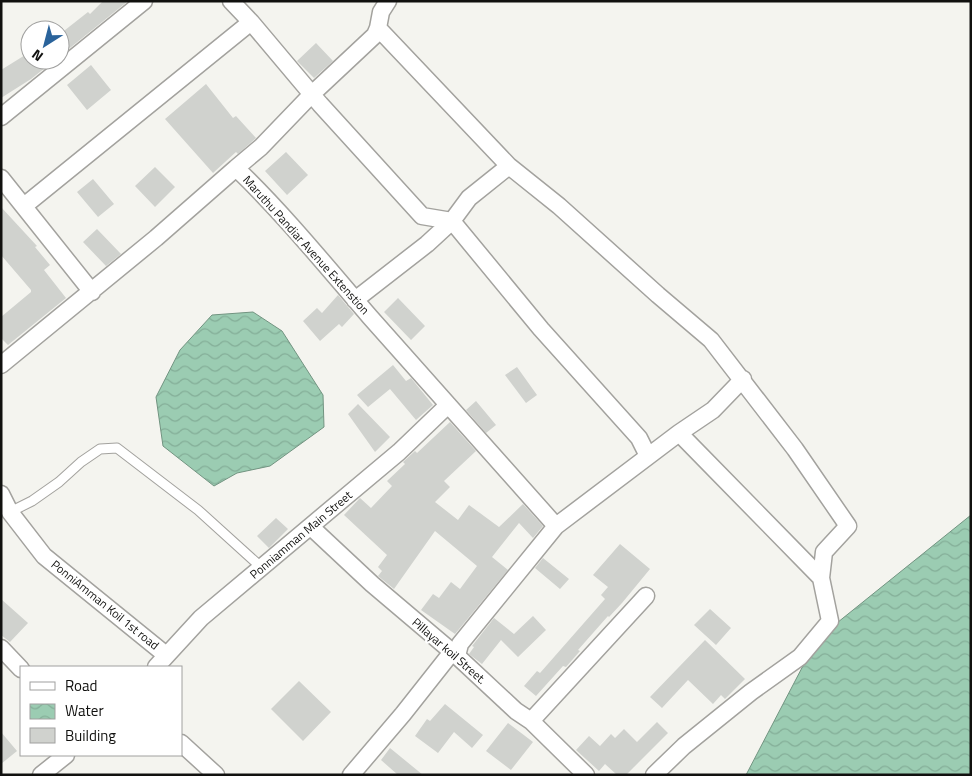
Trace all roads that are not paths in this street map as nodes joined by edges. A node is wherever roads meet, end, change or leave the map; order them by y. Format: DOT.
graph roads {
  1 [pos="144,1"];
  2 [pos="231,1"];
  3 [pos="380,4"];
  4 [pos="252,22"];
  5 [pos="378,28"];
  6 [pos="312,94"];
  7 [pos="1,117"];
  8 [pos="509,166"];
  9 [pos="236,168"];
  10 [pos="1,178"];
  11 [pos="24,206"];
  12 [pos="452,221"];
  13 [pos="92,292"];
  14 [pos="355,300"];
  15 [pos="3,360"];
  16 [pos="743,380"];
  17 [pos="448,404"];
  18 [pos="679,433"];
  19 [pos="648,456"];
  20 [pos="1,494"];
  21 [pos="6,511"];
  22 [pos="556,526"];
  23 [pos="310,527"];
  24 [pos="261,567"];
  25 [pos="821,578"];
  26 [pos="646,596"];
  27 [pos="1,648"];
  28 [pos="454,654"];
  29 [pos="161,661"];
  30 [pos="20,668"];
  31 [pos="531,721"];
  32 [pos="182,744"];
  33 [pos="65,756"];
  34 [pos="41,775"];
  35 [pos="216,775"];
  36 [pos="351,775"];
  37 [pos="586,775"];
  38 [pos="654,775"];
  1 -- 7 [label="street"];
  2 -- 4 [label="street"];
  3 -- 5 [label="street, Maruthu Pandiar Avenue Extenstion"];
  4 -- 6 [label="street"];
  4 -- 11 [label="street"];
  5 -- 6 [label="street, Maruthu Pandiar Avenue Extenstion"];
  5 -- 8 [label="street"];
  6 -- 9 [label="street, Maruthu Pandiar Avenue Extenstion"];
  6 -- 12 [label="street"];
  8 -- 12 [label="street"];
  8 -- 16 [label="street"];
  9 -- 13 [label="street"];
  9 -- 14 [label="street, Maruthu Pandiar Avenue Extenstion"];
  10 -- 11 [label="street"];
  11 -- 13 [label="street"];
  12 -- 14 [label="street"];
  12 -- 19 [label="street"];
  13 -- 15 [label="street"];
  14 -- 17 [label="street, Maruthu Pandiar Avenue Extenstion"];
  16 -- 18 [label="street"];
  16 -- 25 [label="street"];
  17 -- 22 [label="street, Maruthu Pandiar Avenue Extenstion"];
  17 -- 23 [label="street, Ponniamman Main Street"];
  18 -- 19 [label="street"];
  18 -- 25 [label="street"];
  19 -- 22 [label="street"];
  20 -- 21 [label="street, PonniAmman Koil 1st road"];
  21 -- 24 [label="lane"];
  21 -- 29 [label="street, PonniAmman Koil 1st road"];
  22 -- 28 [label="street"];
  23 -- 24 [label="street, Ponniamman Main Street"];
  23 -- 28 [label="street, Pillayar koil Street."];
  24 -- 29 [label="street, Ponniamman Main Street"];
  25 -- 38 [label="street"];
  26 -- 31 [label="street"];
  27 -- 30 [label="street"];
  28 -- 31 [label="street, Pillayar koil Street."];
  28 -- 36 [label="street"];
  31 -- 37 [label="street, Pillayar koil Street."];
  32 -- 35 [label="street"];
  33 -- 34 [label="street"];
}
